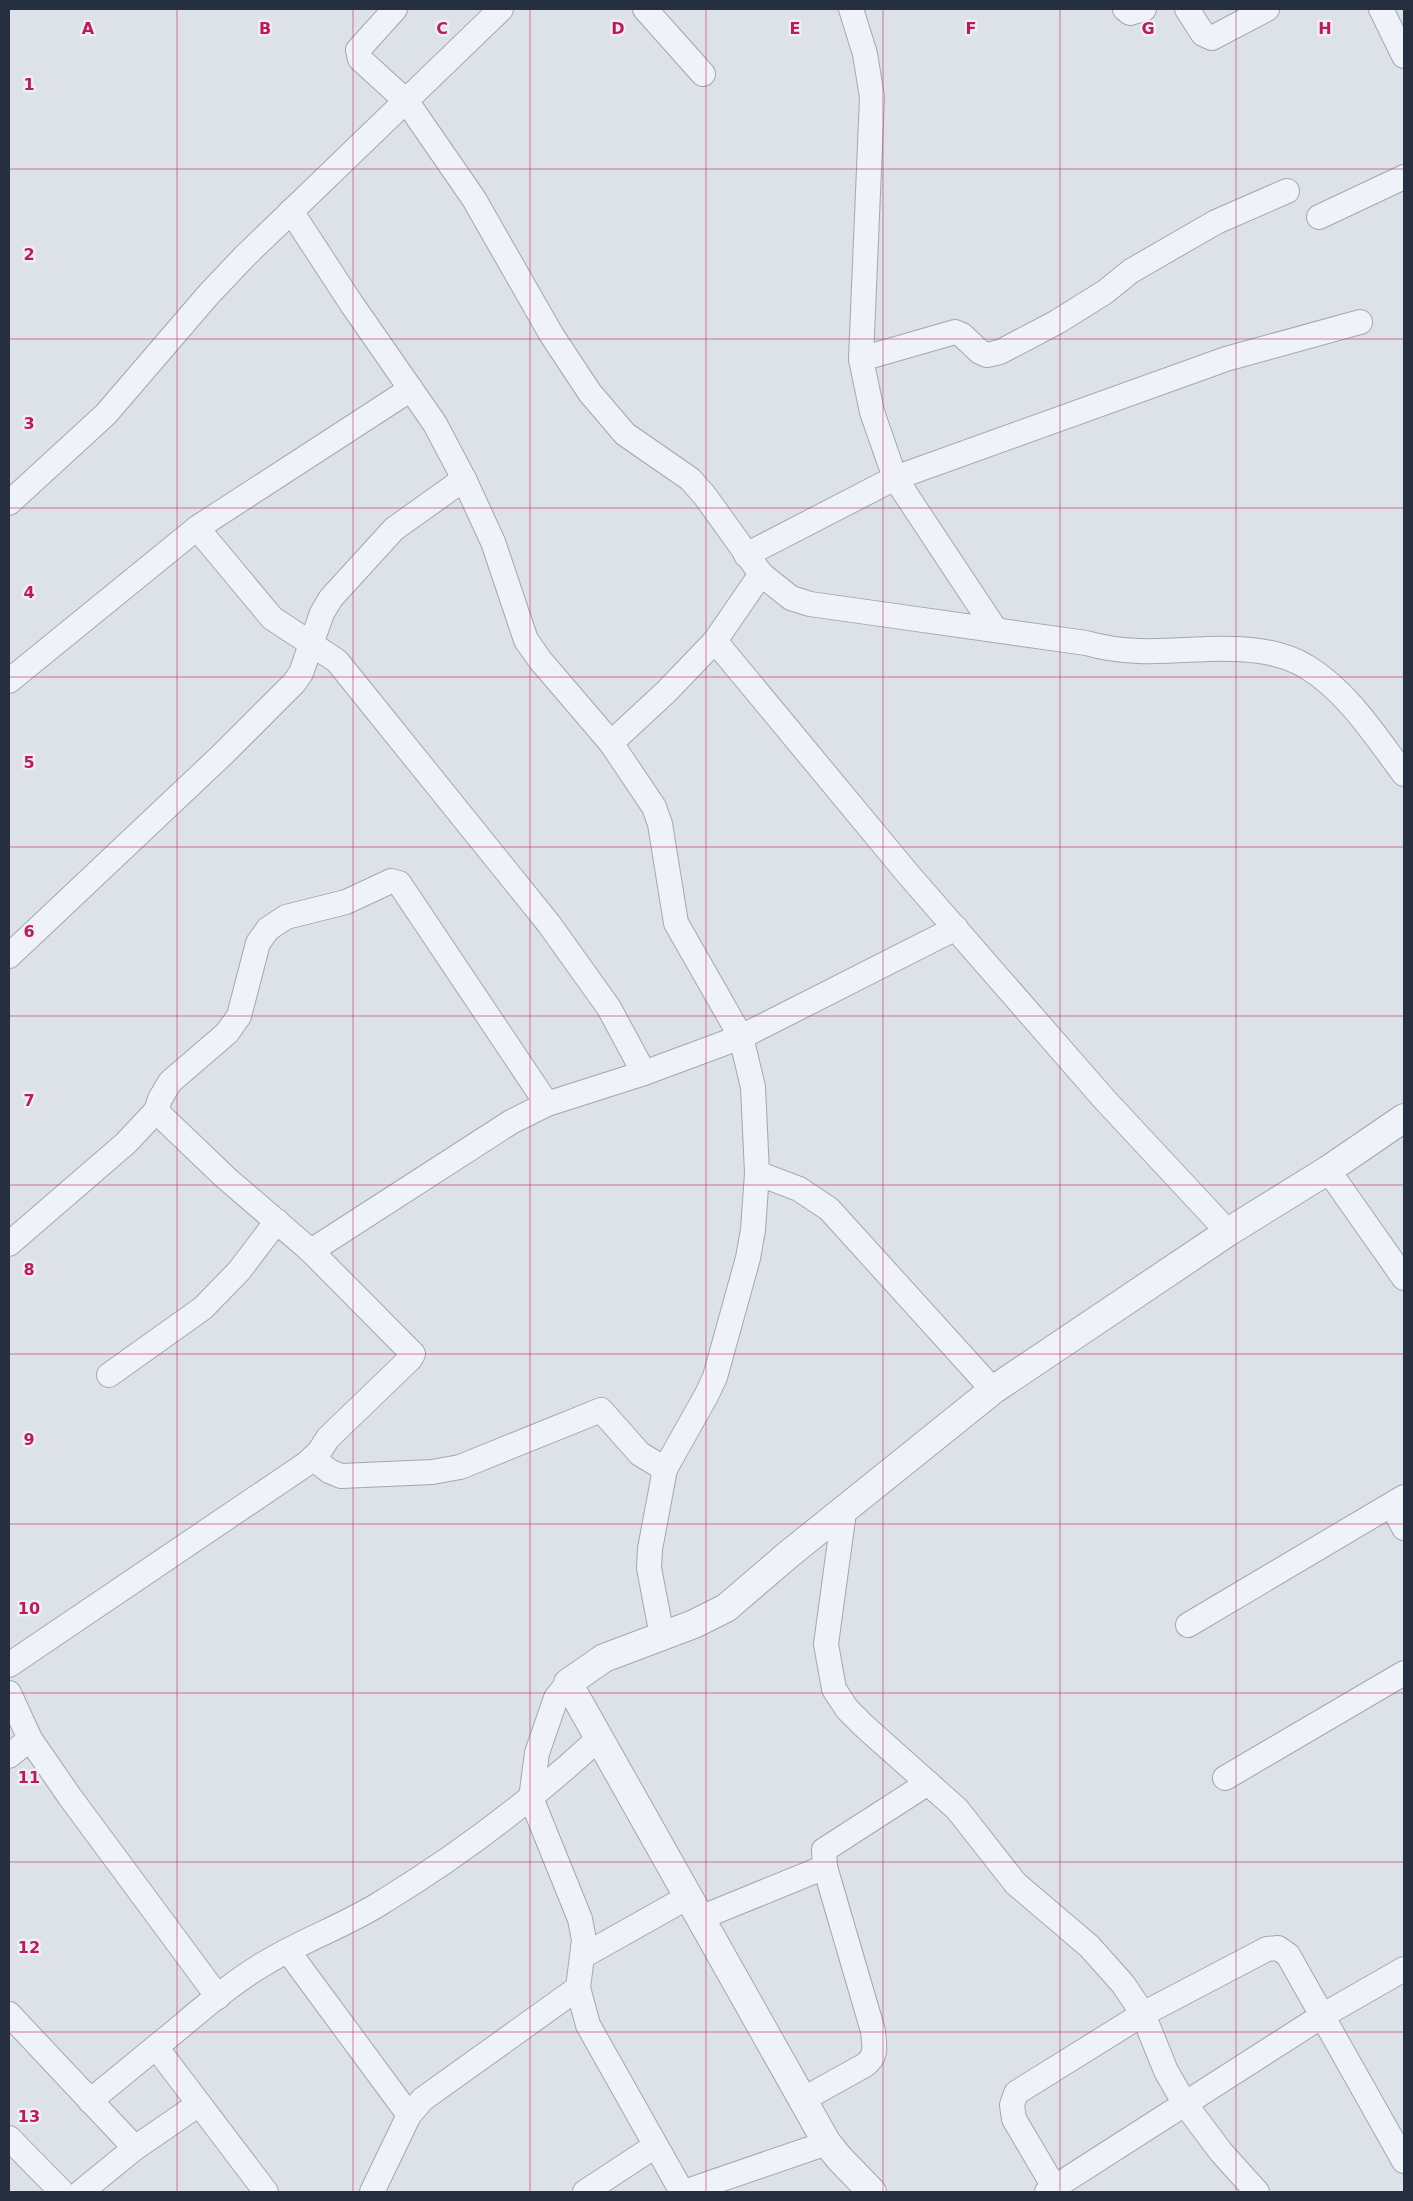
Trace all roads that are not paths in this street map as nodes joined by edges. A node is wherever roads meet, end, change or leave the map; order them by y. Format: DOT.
graph roads {
  1 [pos="395,9"];
  2 [pos="501,9"];
  3 [pos="645,9"];
  4 [pos="851,9"];
  5 [pos="1125,9"];
  6 [pos="1144,9"];
  7 [pos="1187,9"];
  8 [pos="1267,9"];
  9 [pos="1381,9"];
  10 [pos="1404,56"];
  11 [pos="703,74"];
  12 [pos="407,102"];
  13 [pos="1404,176"];
  14 [pos="1287,191"];
  15 [pos="291,211"];
  16 [pos="1319,217"];
  17 [pos="1360,322"];
  18 [pos="861,359"];
  19 [pos="411,389"];
  20 [pos="895,478"];
  21 [pos="464,479"];
  22 [pos="9,503"];
  23 [pos="196,528"];
  24 [pos="746,555"];
  25 [pos="761,574"];
  26 [pos="995,629"];
  27 [pos="715,641"];
  28 [pos="313,644"];
  29 [pos="9,681"];
  30 [pos="611,744"];
  31 [pos="1404,774"];
  32 [pos="956,928"];
  33 [pos="9,956"];
  34 [pos="741,1037"];
  35 [pos="644,1073"];
  36 [pos="547,1104"];
  37 [pos="156,1111"];
  38 [pos="1404,1118"];
  39 [pos="1328,1170"];
  40 [pos="757,1173"];
  41 [pos="277,1221"];
  42 [pos="1228,1232"];
  43 [pos="9,1244"];
  44 [pos="311,1251"];
  45 [pos="1404,1278"];
  46 [pos="108,1375"];
  47 [pos="993,1390"];
  48 [pos="313,1458"];
  49 [pos="665,1469"];
  50 [pos="1398,1501"];
  51 [pos="844,1512"];
  52 [pos="1404,1528"];
  53 [pos="1188,1625"];
  54 [pos="662,1636"];
  55 [pos="9,1665"];
  56 [pos="1404,1672"];
  57 [pos="568,1683"];
  58 [pos="9,1693"];
  59 [pos="30,1738"];
  60 [pos="598,1739"];
  61 [pos="9,1756"];
  62 [pos="1225,1778"];
  63 [pos="928,1783"];
  64 [pos="531,1798"];
  65 [pos="825,1867"];
  66 [pos="694,1908"];
  67 [pos="288,1951"];
  68 [pos="583,1956"];
  69 [pos="1404,1970"];
  70 [pos="578,1988"];
  71 [pos="218,1997"];
  72 [pos="9,2014"];
  73 [pos="1143,2014"];
  74 [pos="1322,2016"];
  75 [pos="156,2047"];
  76 [pos="802,2100"];
  77 [pos="90,2101"];
  78 [pos="199,2104"];
  79 [pos="1185,2104"];
  80 [pos="409,2115"];
  81 [pos="9,2138"];
  82 [pos="827,2143"];
  83 [pos="655,2146"];
  84 [pos="135,2148"];
  85 [pos="1404,2161"];
  86 [pos="1053,2191"];
  87 [pos="62,2192"];
  88 [pos="81,2192"];
  89 [pos="266,2192"];
  90 [pos="372,2192"];
  91 [pos="585,2192"];
  92 [pos="683,2192"];
  93 [pos="872,2192"];
  94 [pos="1257,2192"];
  1 -- 12 [label="street"];
  2 -- 12 [label="street"];
  3 -- 11 [label="street"];
  4 -- 18 [label="street"];
  5 -- 6 [label="street"];
  7 -- 8 [label="street"];
  9 -- 10 [label="street"];
  12 -- 15 [label="street"];
  12 -- 24 [label="street"];
  13 -- 16 [label="street"];
  14 -- 18 [label="street"];
  15 -- 19 [label="street"];
  15 -- 22 [label="street"];
  17 -- 20 [label="street"];
  18 -- 20 [label="street"];
  19 -- 21 [label="street"];
  19 -- 23 [label="street"];
  20 -- 24 [label="street"];
  20 -- 26 [label="street"];
  21 -- 28 [label="street"];
  21 -- 30 [label="street"];
  23 -- 28 [label="street"];
  23 -- 29 [label="street"];
  24 -- 25 [label="street"];
  25 -- 26 [label="street"];
  25 -- 27 [label="street"];
  26 -- 31 [label="street"];
  27 -- 30 [label="street"];
  27 -- 32 [label="street"];
  28 -- 33 [label="street"];
  28 -- 35 [label="street"];
  30 -- 34 [label="street"];
  32 -- 34 [label="street"];
  32 -- 42 [label="street"];
  34 -- 35 [label="street"];
  34 -- 40 [label="street"];
  35 -- 36 [label="street"];
  36 -- 37 [label="street"];
  36 -- 44 [label="street"];
  37 -- 41 [label="street"];
  37 -- 43 [label="street"];
  38 -- 39 [label="street"];
  39 -- 42 [label="street"];
  39 -- 45 [label="street"];
  40 -- 47 [label="street"];
  40 -- 49 [label="street"];
  41 -- 44 [label="street"];
  41 -- 46 [label="street"];
  42 -- 47 [label="street"];
  44 -- 48 [label="street"];
  47 -- 51 [label="street"];
  48 -- 49 [label="street"];
  48 -- 55 [label="street"];
  49 -- 54 [label="street"];
  50 -- 52 [label="street"];
  50 -- 53 [label="street"];
  51 -- 54 [label="street"];
  51 -- 63 [label="street"];
  54 -- 57 [label="street"];
  56 -- 62 [label="street"];
  57 -- 60 [label="street"];
  57 -- 64 [label="street"];
  58 -- 59 [label="street"];
  59 -- 61 [label="street"];
  59 -- 71 [label="street"];
  60 -- 64 [label="street"];
  60 -- 66 [label="street"];
  63 -- 65 [label="street"];
  63 -- 73 [label="street"];
  64 -- 67 [label="street"];
  64 -- 68 [label="street"];
  65 -- 66 [label="street"];
  65 -- 76 [label="street"];
  66 -- 68 [label="street"];
  66 -- 76 [label="street"];
  67 -- 71 [label="street"];
  67 -- 80 [label="street"];
  68 -- 70 [label="street"];
  69 -- 74 [label="street"];
  70 -- 80 [label="street"];
  70 -- 83 [label="street"];
  71 -- 75 [label="street"];
  72 -- 77 [label="street"];
  73 -- 74 [label="street"];
  73 -- 79 [label="street"];
  73 -- 86 [label="street"];
  74 -- 79 [label="street"];
  74 -- 85 [label="street"];
  75 -- 77 [label="street"];
  75 -- 78 [label="street"];
  76 -- 82 [label="street"];
  77 -- 84 [label="street"];
  78 -- 84 [label="street"];
  78 -- 89 [label="street"];
  79 -- 86 [label="street"];
  79 -- 94 [label="street"];
  80 -- 90 [label="street"];
  81 -- 87 [label="street"];
  82 -- 92 [label="street"];
  82 -- 93 [label="street"];
  83 -- 91 [label="street"];
  83 -- 92 [label="street"];
  84 -- 88 [label="street"];
}
